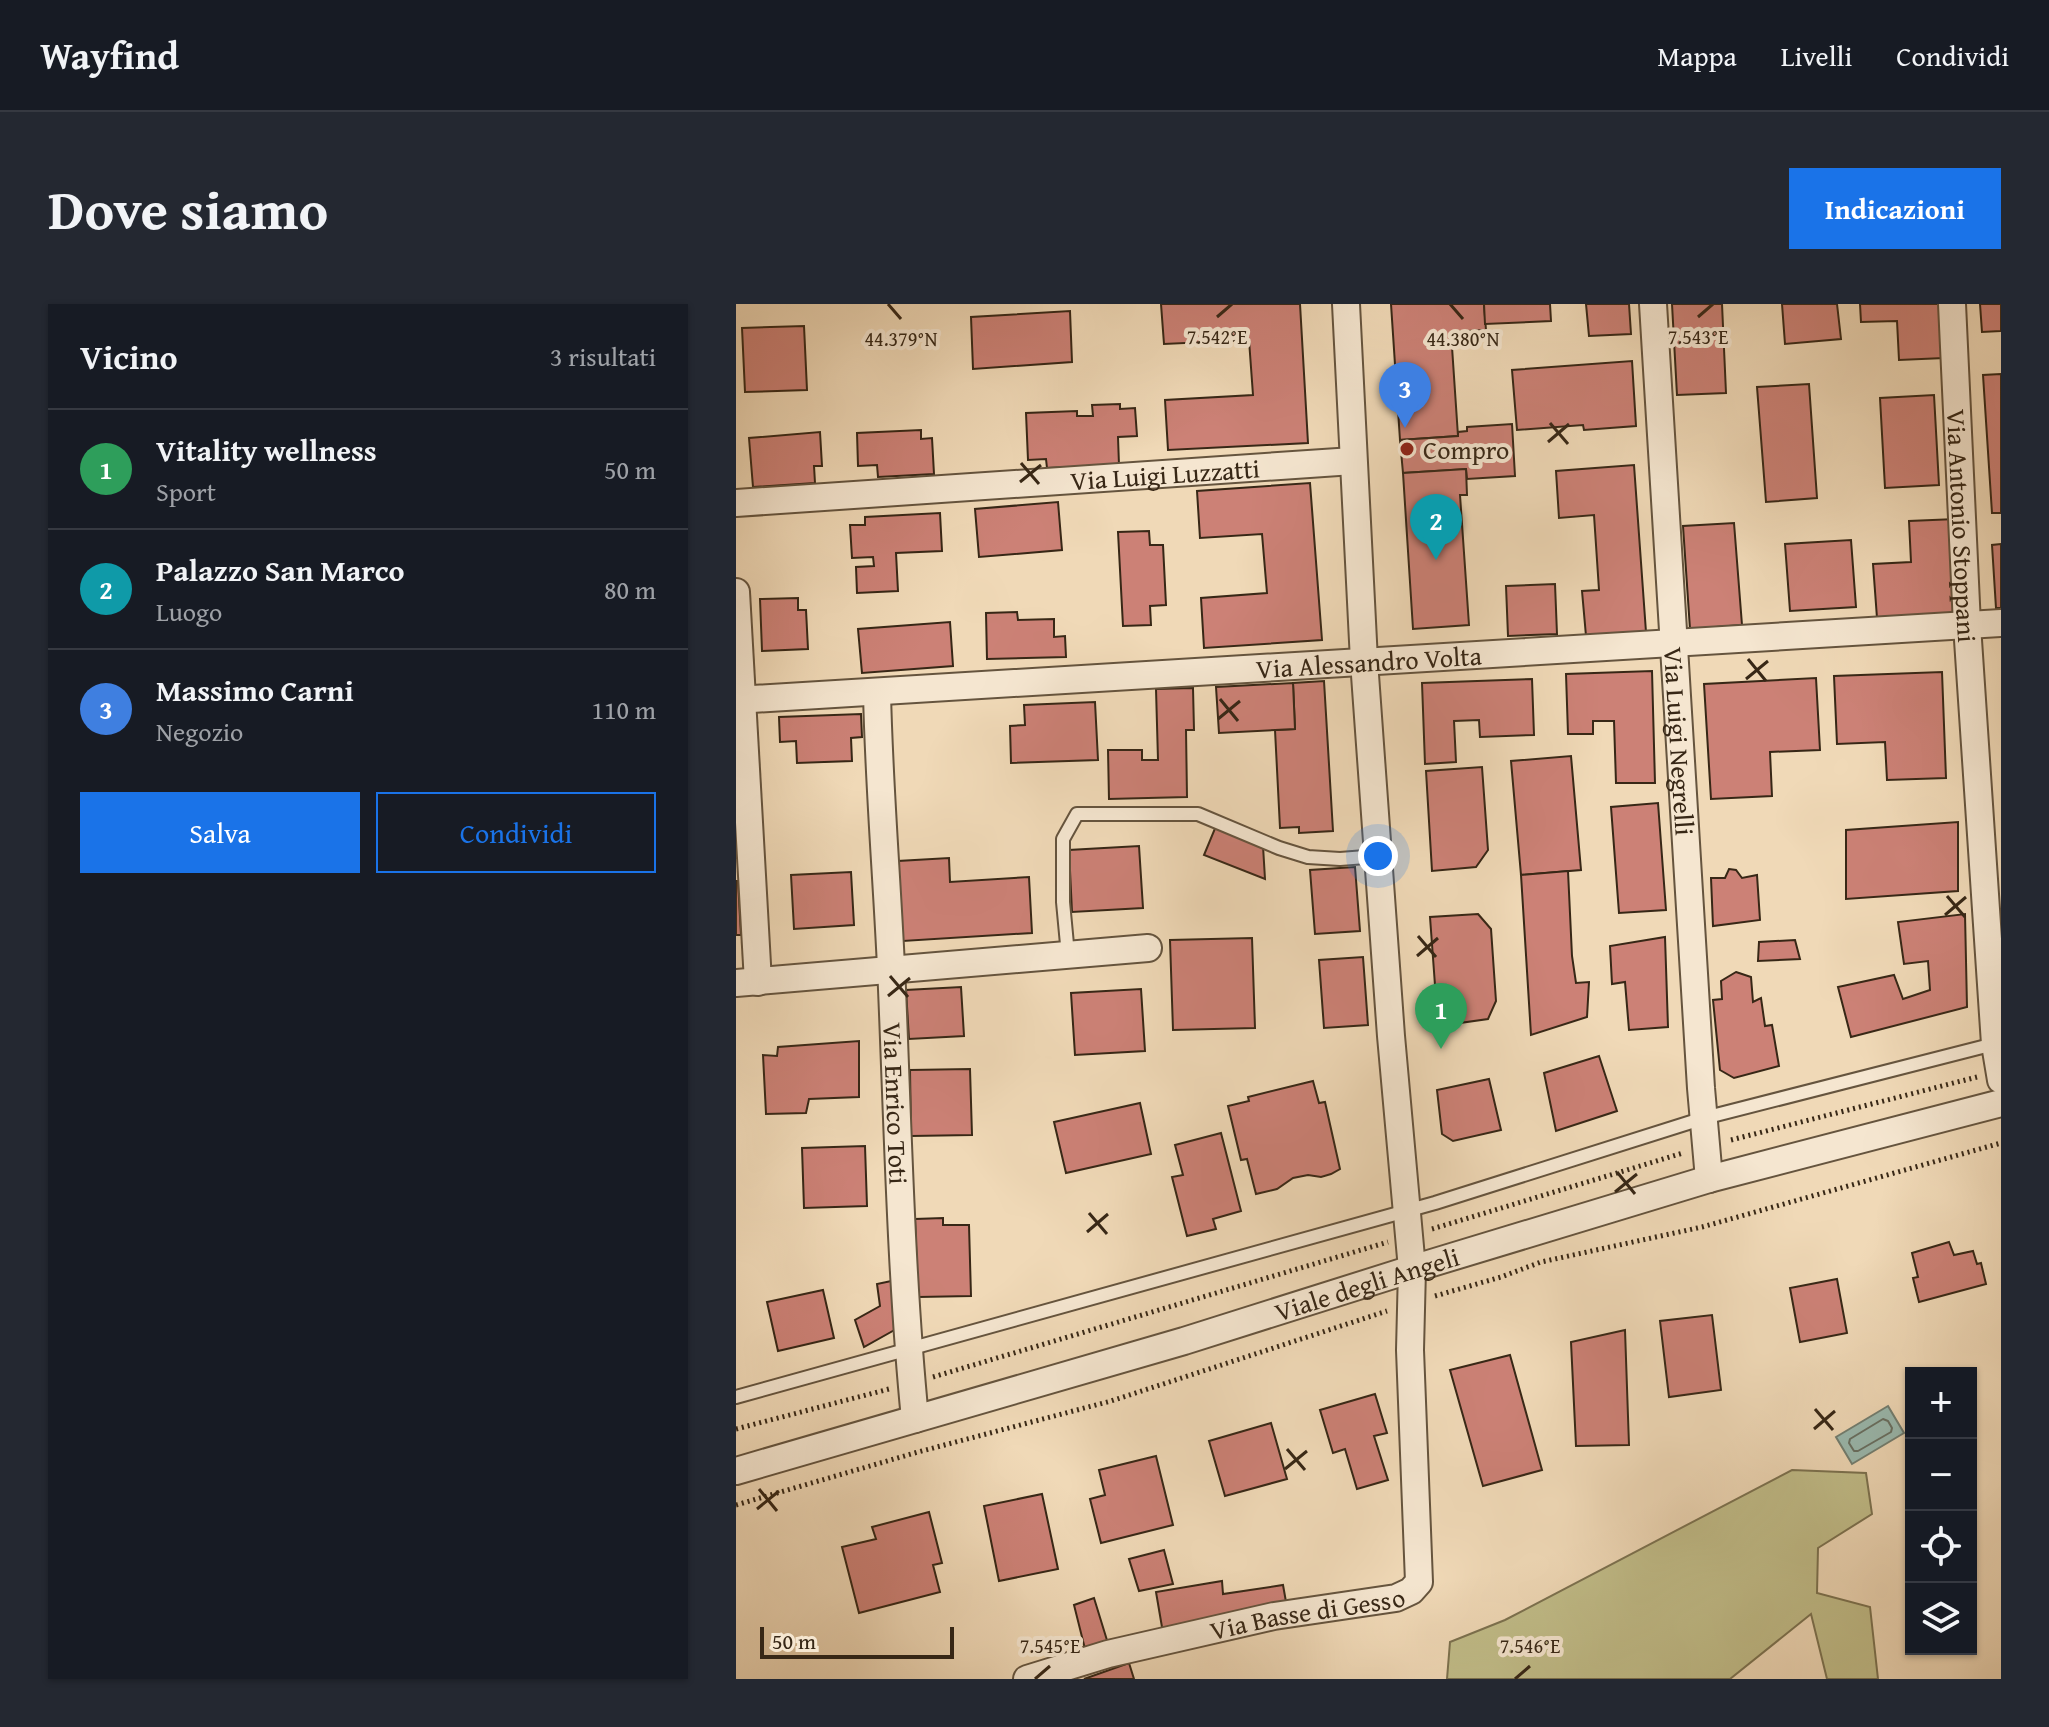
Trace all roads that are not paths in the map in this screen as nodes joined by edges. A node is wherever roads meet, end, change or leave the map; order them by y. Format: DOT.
graph roads {
  1 [pos="1346,304"];
  2 [pos="1653,304"];
  3 [pos="1952,304"];
  4 [pos="1353,461"];
  5 [pos="736,503"];
  6 [pos="736,592"];
  7 [pos="2001,623"];
  8 [pos="1967,625"];
  9 [pos="1674,644"];
  10 [pos="1364,661"];
  11 [pos="877,692"];
  12 [pos="739,699"];
  13 [pos="1378,856"];
  14 [pos="1148,948"];
  15 [pos="1068,955"];
  16 [pos="891,970"];
  17 [pos="747,982"];
  18 [pos="1998,1043"];
  19 [pos="2000,1076"];
  20 [pos="2001,1103"];
  21 [pos="1704,1118"];
  22 [pos="1709,1179"];
  23 [pos="1408,1223"];
  24 [pos="1412,1269"];
  25 [pos="908,1348"];
  26 [pos="736,1397"];
  27 [pos="915,1419"];
  28 [pos="736,1471"];
  29 [pos="1027,1679"];
  1 -- 4 [label="street, Via Basse di Gesso"];
  2 -- 9 [label="street, Via Luigi Negrelli"];
  3 -- 8 [label="street, Via Antonio Stoppani"];
  4 -- 5 [label="street, Via Luigi Luzzatti"];
  4 -- 10 [label="street, Via Basse di Gesso"];
  6 -- 12 [label="street"];
  7 -- 8 [label="street, Via Alessandro Volta"];
  8 -- 9 [label="street, Via Alessandro Volta"];
  8 -- 18 [label="street, Via Antonio Stoppani"];
  9 -- 10 [label="street, Via Alessandro Volta"];
  9 -- 21 [label="street, Via Luigi Negrelli"];
  10 -- 11 [label="street, Via Alessandro Volta"];
  10 -- 13 [label="street, Via Basse di Gesso"];
  11 -- 12 [label="street, Via Alessandro Volta"];
  11 -- 16 [label="street, Via Enrico Toti"];
  12 -- 17 [label="street"];
  13 -- 15 [label="lane"];
  13 -- 23 [label="street, Via Basse di Gesso"];
  14 -- 15 [label="street"];
  15 -- 16 [label="street"];
  16 -- 17 [label="street"];
  16 -- 25 [label="street, Via Enrico Toti"];
  18 -- 19 [label="street, Via Antonio Stoppani"];
  18 -- 21 [label="lane"];
  20 -- 22 [label="street, Viale degli Angeli"];
  21 -- 22 [label="street, Via Luigi Negrelli"];
  21 -- 23 [label="lane"];
  22 -- 24 [label="street, Viale degli Angeli"];
  23 -- 24 [label="street, Via Basse di Gesso"];
  23 -- 25 [label="lane"];
  24 -- 27 [label="street, Viale degli Angeli"];
  24 -- 29 [label="street, Via Basse di Gesso"];
  25 -- 26 [label="lane"];
  25 -- 27 [label="street, Via Enrico Toti"];
  27 -- 28 [label="street, Viale degli Angeli"];
}
